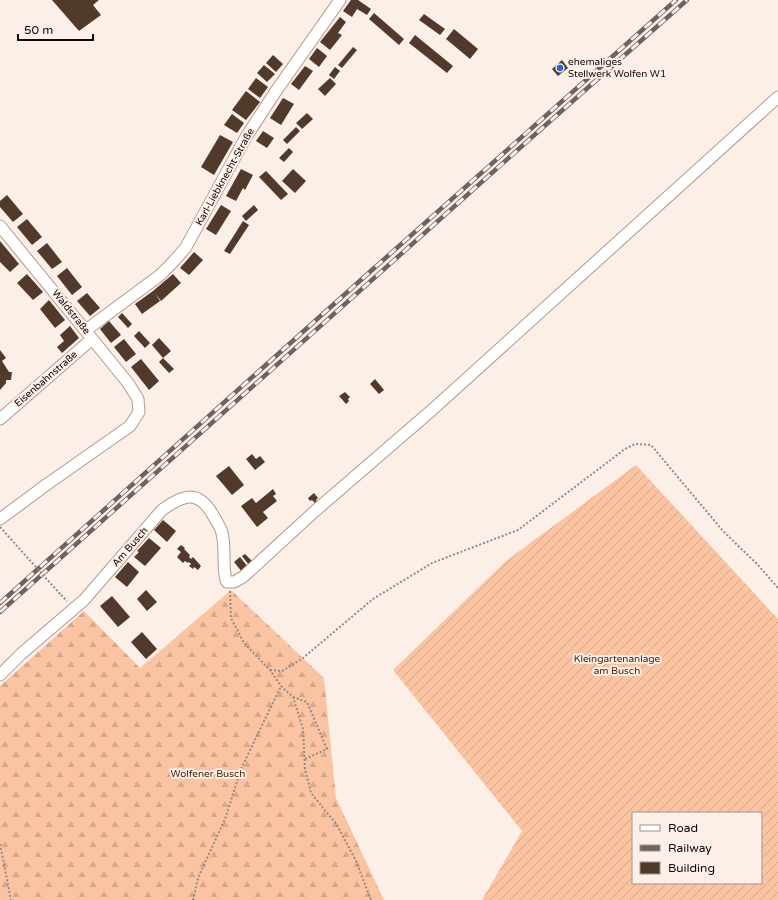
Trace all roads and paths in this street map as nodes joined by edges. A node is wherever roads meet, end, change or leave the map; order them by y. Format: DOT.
graph roads {
  1 [pos="340,0"];
  2 [pos="778,97"];
  3 [pos="0,226"];
  4 [pos="89,334"];
  5 [pos="0,419"];
  6 [pos="0,519"];
  7 [pos="0,527"];
  8 [pos="230,582"];
  9 [pos="778,588"];
  10 [pos="61,595"];
  11 [pos="270,670"];
  12 [pos="0,675"];
  13 [pos="280,686"];
  14 [pos="293,697"];
  15 [pos="305,759"];
  16 [pos="0,844"];
  17 [pos="11,900"];
  18 [pos="193,900"];
  19 [pos="371,900"];
  1 -- 4 [label="street, Karl-Liebknecht-Straße"];
  2 -- 8 [label="street"];
  3 -- 4 [label="street, Waldstraße"];
  4 -- 5 [label="street, Eisenbahnstraße"];
  4 -- 6 [label="street, Waldstraße"];
  7 -- 10 [label="path, bridge"];
  8 -- 11 [label="path"];
  8 -- 12 [label="street, Am Busch"];
  9 -- 11 [label="path"];
  11 -- 13 [label="path"];
  13 -- 14 [label="path"];
  13 -- 18 [label="path"];
  14 -- 15 [label="path"];
  14 -- 15 [label="path"];
  15 -- 19 [label="path"];
  16 -- 17 [label="path"];
}
